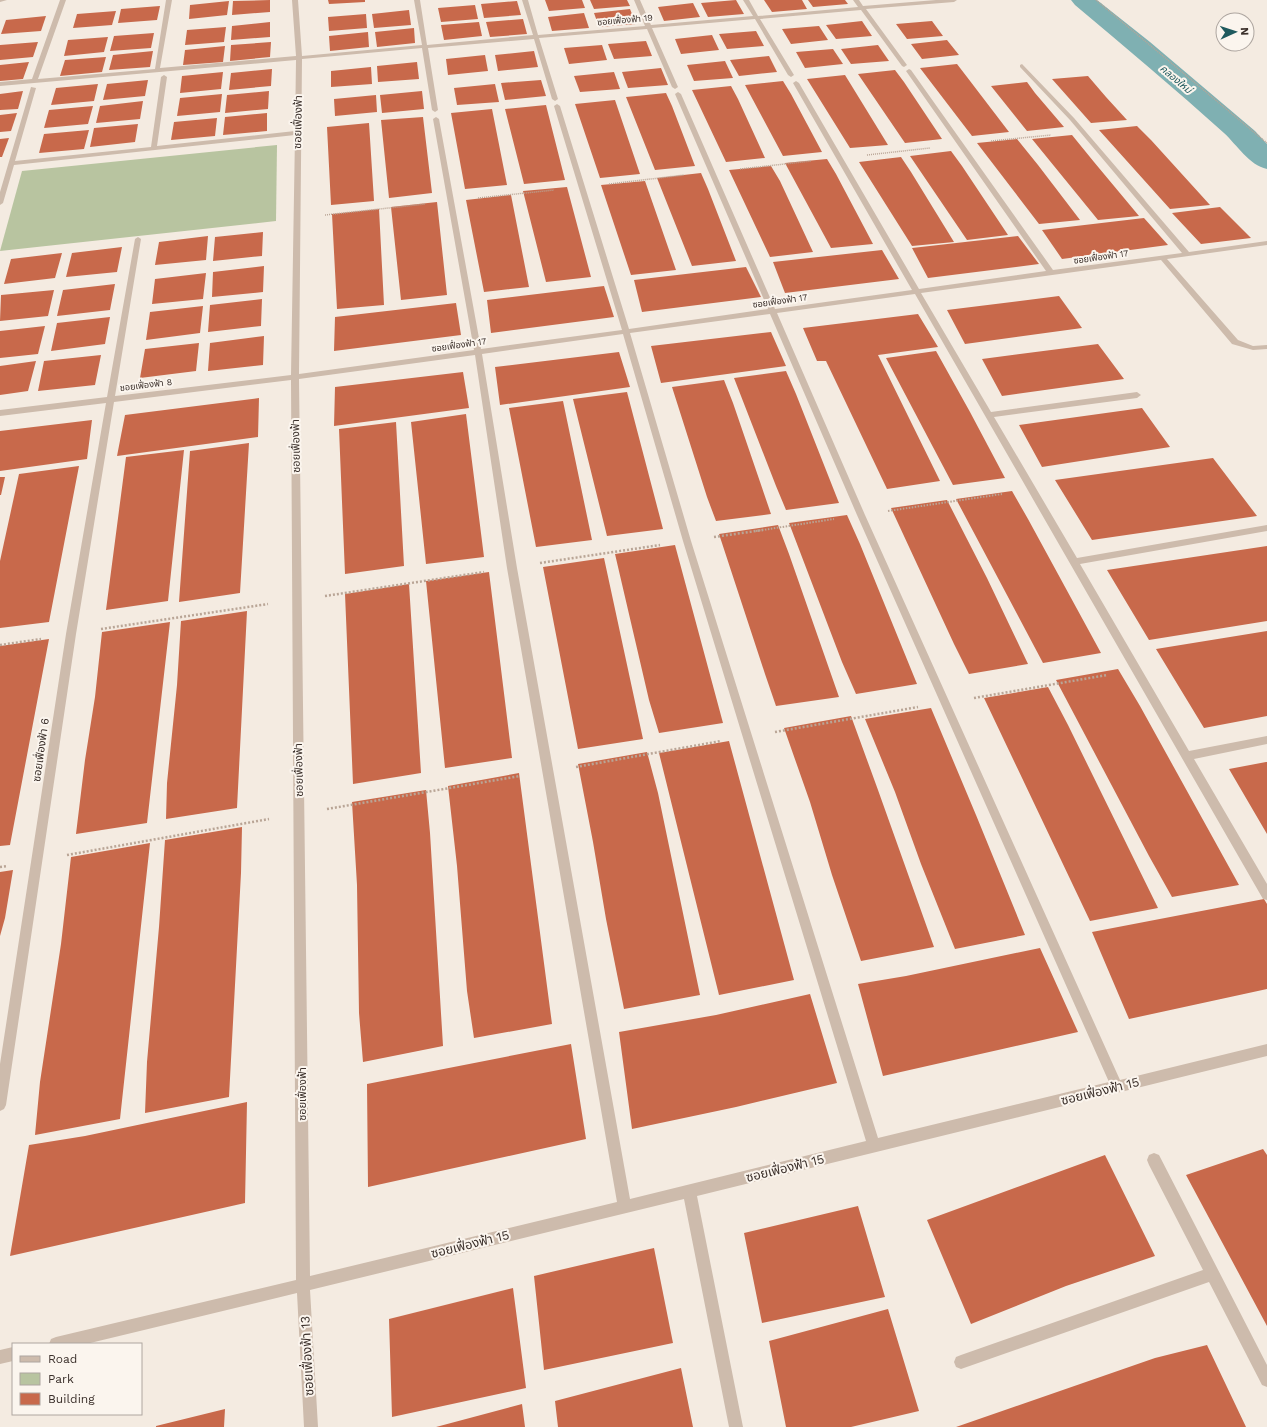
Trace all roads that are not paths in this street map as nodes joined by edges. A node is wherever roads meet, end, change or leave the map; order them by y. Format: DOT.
graph roads {
  1 [pos="0,0"];
  2 [pos="4,0"];
  3 [pos="63,0"];
  4 [pos="168,0"];
  5 [pos="295,0"];
  6 [pos="417,0"];
  7 [pos="525,0"];
  8 [pos="637,0"];
  9 [pos="746,0"];
  10 [pos="856,0"];
  11 [pos="954,0"];
  12 [pos="862,8"];
  13 [pos="756,18"];
  14 [pos="650,27"];
  15 [pos="537,37"];
  16 [pos="425,47"];
  17 [pos="299,58"];
  18 [pos="904,65"];
  19 [pos="1022,66"];
  20 [pos="157,70"];
  21 [pos="909,72"];
  22 [pos="791,74"];
  23 [pos="164,77"];
  24 [pos="34,81"];
  25 [pos="796,83"];
  26 [pos="0,84"];
  27 [pos="33,88"];
  28 [pos="297,133"];
  29 [pos="154,148"];
  30 [pos="12,163"];
  31 [pos="0,203"];
  32 [pos="138,239"];
  33 [pos="1267,243"];
  34 [pos="1187,254"];
  35 [pos="1162,257"];
  36 [pos="1051,273"];
  37 [pos="917,291"];
  38 [pos="772,311"];
  39 [pos="626,331"];
  40 [pos="1267,347"];
  41 [pos="478,352"];
  42 [pos="295,377"];
  43 [pos="1137,395"];
  44 [pos="111,400"];
  45 [pos="0,413"];
  46 [pos="991,415"];
  47 [pos="1267,528"];
  48 [pos="1074,562"];
  49 [pos="1267,740"];
  50 [pos="1188,756"];
  51 [pos="1267,895"];
  52 [pos="1267,1050"];
  53 [pos="1117,1087"];
  54 [pos="0,1105"];
  55 [pos="874,1146"];
  56 [pos="1154,1160"];
  57 [pos="689,1191"];
  58 [pos="625,1207"];
  59 [pos="1212,1274"];
  60 [pos="303,1285"];
  61 [pos="60,1343"];
  62 [pos="12,1354"];
  63 [pos="0,1357"];
  64 [pos="961,1362"];
  65 [pos="1267,1380"];
  66 [pos="311,1427"];
  67 [pos="736,1427"];
  1 -- 2 [label="street"];
  3 -- 24 [label="street"];
  4 -- 20 [label="street"];
  5 -- 17 [label="street, ซอยเฟื่องฟ้า"];
  6 -- 16 [label="street"];
  7 -- 15 [label="street"];
  8 -- 14 [label="street"];
  9 -- 13 [label="street"];
  10 -- 12 [label="street"];
  11 -- 12 [label="street, ซอยเฟื่องฟ้า 19"];
  12 -- 13 [label="street, ซอยเฟื่องฟ้า 19"];
  12 -- 18 [label="street"];
  13 -- 14 [label="street, ซอยเฟื่องฟ้า 19"];
  13 -- 22 [label="street"];
  14 -- 15 [label="street, ซอยเฟื่องฟ้า 19"];
  14 -- 38 [label="street"];
  15 -- 16 [label="street, ซอยเฟื่องฟ้า 19"];
  15 -- 39 [label="street"];
  16 -- 17 [label="street, ซอยเฟื่องฟ้า 19"];
  16 -- 41 [label="street"];
  17 -- 20 [label="street, ซอยเฟื่องฟ้า 19"];
  17 -- 28 [label="street, ซอยเฟื่องฟ้า"];
  19 -- 34 [label="street"];
  20 -- 24 [label="street, ซอยเฟื่องฟ้า 19"];
  21 -- 36 [label="street"];
  23 -- 29 [label="street"];
  24 -- 26 [label="street, ซอยเฟื่องฟ้า 19"];
  25 -- 37 [label="street"];
  27 -- 30 [label="street"];
  28 -- 29 [label="street"];
  28 -- 42 [label="street, ซอยเฟื่องฟ้า"];
  29 -- 30 [label="street"];
  30 -- 31 [label="street"];
  32 -- 44 [label="street, ซอยเฟื่องฟ้า 6"];
  33 -- 34 [label="street, ซอยเฟื่องฟ้า 17"];
  34 -- 35 [label="street, ซอยเฟื่องฟ้า 17"];
  35 -- 36 [label="street, ซอยเฟื่องฟ้า 17"];
  35 -- 40 [label="street"];
  36 -- 37 [label="street, ซอยเฟื่องฟ้า 17"];
  37 -- 38 [label="street, ซอยเฟื่องฟ้า 17"];
  37 -- 46 [label="street"];
  38 -- 39 [label="street, ซอยเฟื่องฟ้า 17"];
  38 -- 53 [label="street"];
  39 -- 41 [label="street, ซอยเฟื่องฟ้า 17"];
  39 -- 55 [label="street"];
  41 -- 42 [label="street, ซอยเฟื่องฟ้า 17"];
  41 -- 58 [label="street"];
  42 -- 44 [label="street, ซอยเฟื่องฟ้า 8"];
  42 -- 60 [label="street, ซอยเฟื่องฟ้า"];
  43 -- 46 [label="street"];
  44 -- 45 [label="street, ซอยเฟื่องฟ้า 8"];
  44 -- 54 [label="street, ซอยเฟื่องฟ้า 6"];
  46 -- 48 [label="street"];
  47 -- 48 [label="street"];
  48 -- 50 [label="street"];
  49 -- 50 [label="street"];
  50 -- 51 [label="street"];
  52 -- 53 [label="street, ซอยเฟื่องฟ้า 15"];
  53 -- 55 [label="street, ซอยเฟื่องฟ้า 15"];
  55 -- 57 [label="street, ซอยเฟื่องฟ้า 15"];
  56 -- 59 [label="street"];
  57 -- 58 [label="street, ซอยเฟื่องฟ้า 15"];
  57 -- 67 [label="street"];
  58 -- 60 [label="street, ซอยเฟื่องฟ้า 15"];
  59 -- 64 [label="street"];
  59 -- 65 [label="street"];
  60 -- 61 [label="street"];
  60 -- 66 [label="street, ซอยเฟื่องฟ้า 13"];
  62 -- 63 [label="street"];
}
